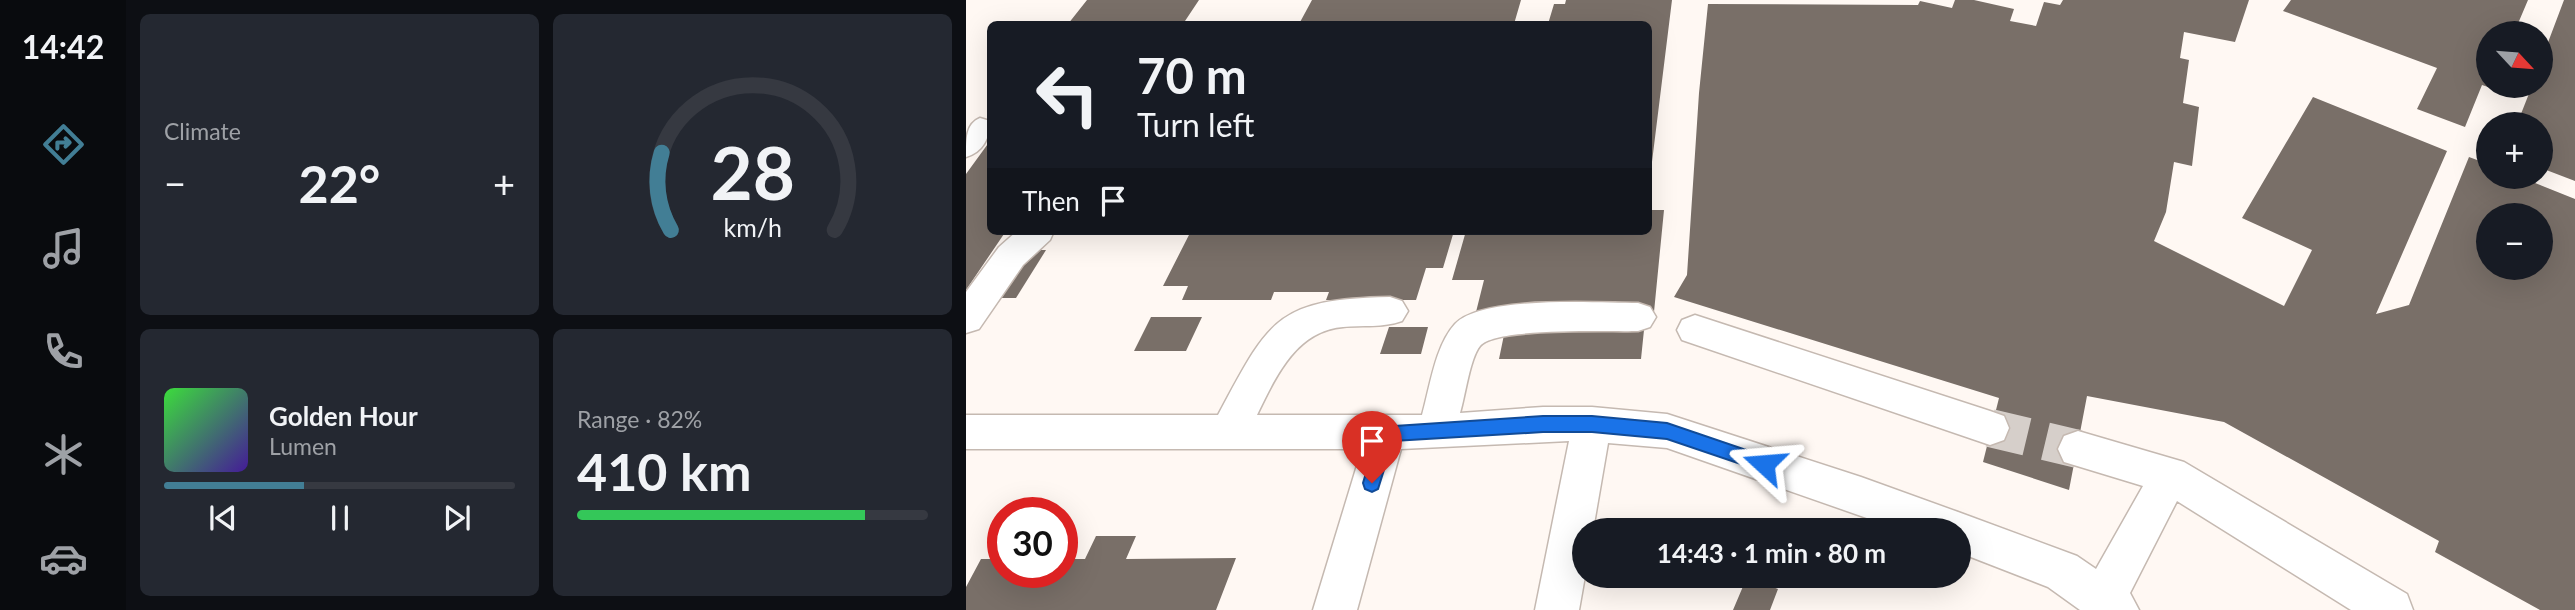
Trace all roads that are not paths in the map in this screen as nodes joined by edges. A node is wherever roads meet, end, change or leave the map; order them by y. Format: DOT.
graph roads {
  1 [pos="1034,235"];
  2 [pos="1390,311"];
  3 [pos="1638,317"];
  4 [pos="966,319"];
  5 [pos="1695,330"];
  6 [pos="1592,424"];
  7 [pos="1990,428"];
  8 [pos="966,432"];
  9 [pos="1229,432"];
  10 [pos="1436,432"];
  11 [pos="1386,433"];
  12 [pos="2078,449"];
  13 [pos="2170,475"];
  14 [pos="1920,518"];
  15 [pos="1971,538"];
  16 [pos="2110,606"];
  17 [pos="1335,610"];
  18 [pos="1557,610"];
  19 [pos="2391,610"];
  1 -- 4 [label="street"];
  2 -- 9 [label="street"];
  3 -- 10 [label="street"];
  5 -- 7 [label="street"];
  6 -- 10 [label="street"];
  6 -- 14 [label="street"];
  6 -- 18 [label="street"];
  8 -- 9 [label="street"];
  9 -- 11 [label="street"];
  10 -- 11 [label="street"];
  11 -- 17 [label="street"];
  12 -- 13 [label="street"];
  13 -- 16 [label="street"];
  13 -- 19 [label="street"];
  15 -- 16 [label="street"];
}
